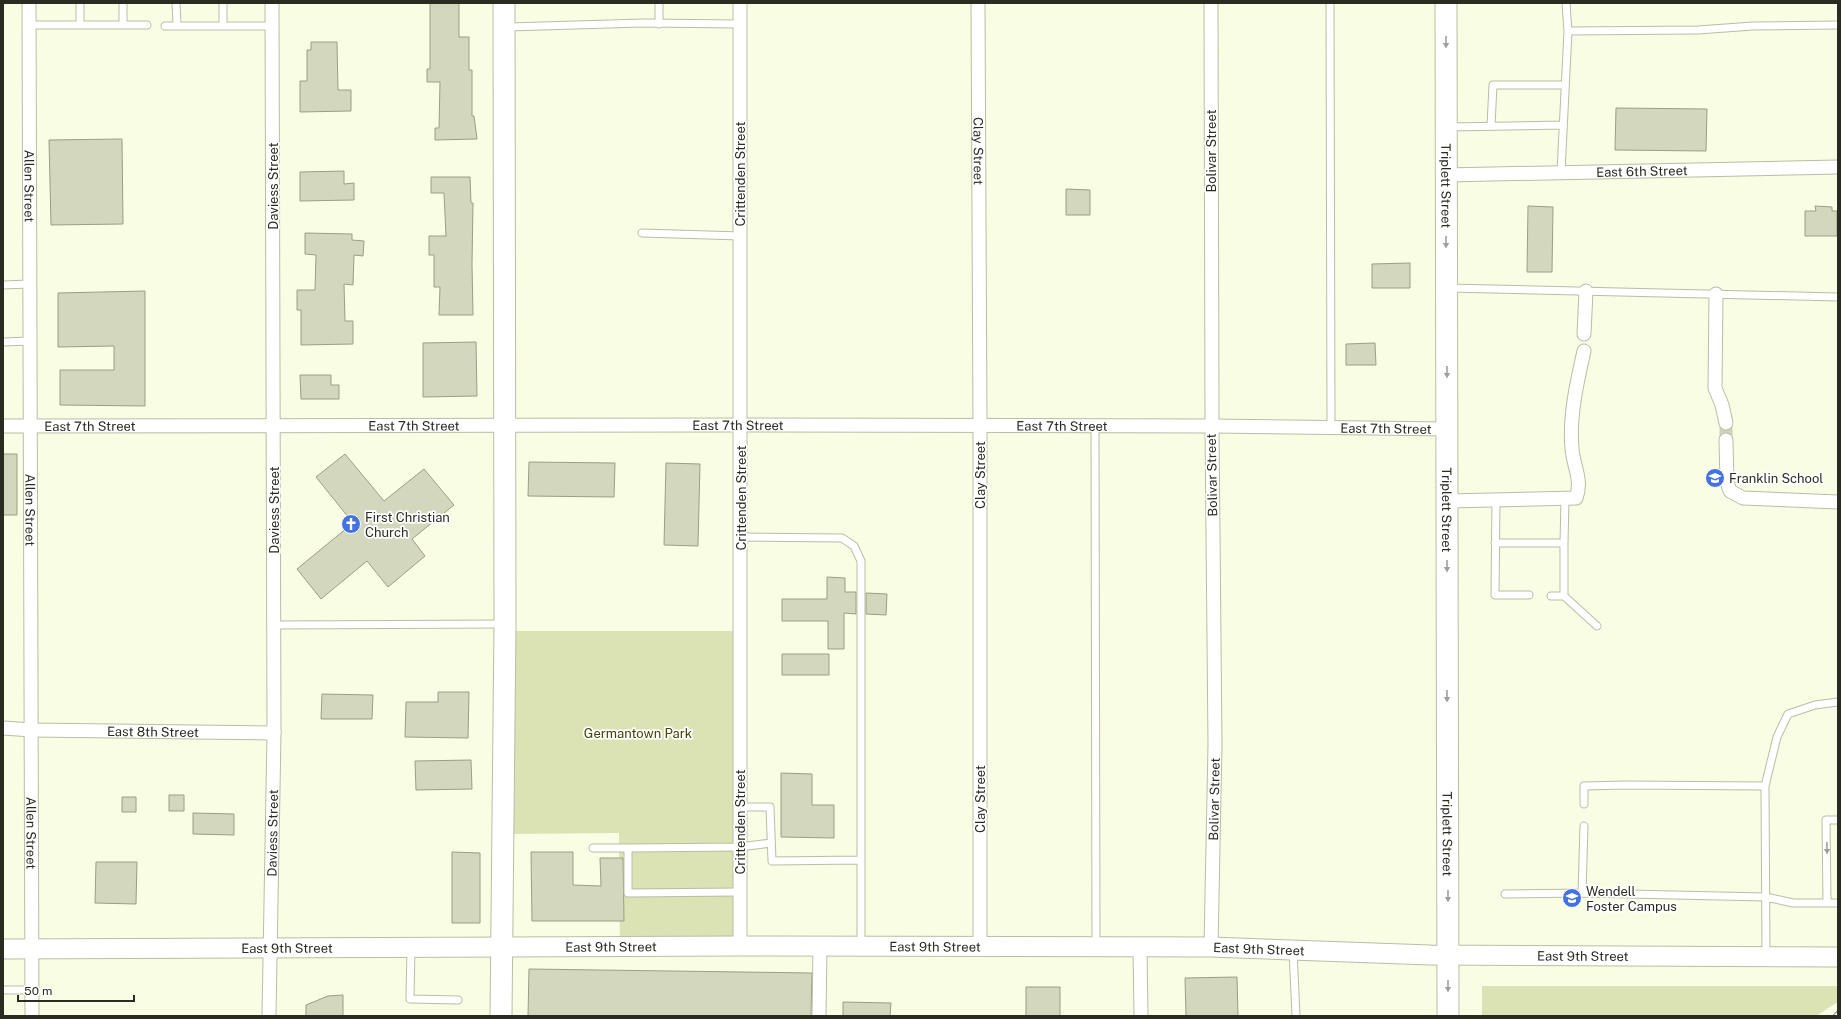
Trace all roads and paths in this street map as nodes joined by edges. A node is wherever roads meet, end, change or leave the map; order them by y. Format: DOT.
graph roads {
  1 [pos="29,3"];
  2 [pos="80,3"];
  3 [pos="123,3"];
  4 [pos="176,3"];
  5 [pos="223,3"];
  6 [pos="272,3"];
  7 [pos="504,3"];
  8 [pos="659,3"];
  9 [pos="740,3"];
  10 [pos="978,3"];
  11 [pos="1211,3"];
  12 [pos="1330,3"];
  13 [pos="1446,3"];
  14 [pos="1566,3"];
  15 [pos="659,24"];
  16 [pos="740,24"];
  17 [pos="29,25"];
  18 [pos="80,25"];
  19 [pos="123,25"];
  20 [pos="147,25"];
  21 [pos="177,25"];
  22 [pos="223,25"];
  23 [pos="1838,25"];
  24 [pos="165,26"];
  25 [pos="273,26"];
  26 [pos="504,27"];
  27 [pos="1568,31"];
  28 [pos="1565,85"];
  29 [pos="1563,125"];
  30 [pos="1491,126"];
  31 [pos="1446,127"];
  32 [pos="1838,167"];
  33 [pos="1561,172"];
  34 [pos="1446,175"];
  35 [pos="642,233"];
  36 [pos="740,236"];
  37 [pos="3,284"];
  38 [pos="29,284"];
  39 [pos="1446,288"];
  40 [pos="1586,291"];
  41 [pos="1716,294"];
  42 [pos="1838,297"];
  43 [pos="1584,334"];
  44 [pos="30,341"];
  45 [pos="3,342"];
  46 [pos="1584,351"];
  47 [pos="1726,423"];
  48 [pos="741,425"];
  49 [pos="3,426"];
  50 [pos="274,426"];
  51 [pos="980,426"];
  52 [pos="1212,426"];
  53 [pos="30,427"];
  54 [pos="505,427"];
  55 [pos="1095,427"];
  56 [pos="1331,428"];
  57 [pos="1447,429"];
  58 [pos="1726,440"];
  59 [pos="1565,499"];
  60 [pos="1496,500"];
  61 [pos="1447,501"];
  62 [pos="1838,502"];
  63 [pos="741,537"];
  64 [pos="1495,542"];
  65 [pos="1564,543"];
  66 [pos="1529,595"];
  67 [pos="1551,596"];
  68 [pos="1564,596"];
  69 [pos="505,624"];
  70 [pos="274,625"];
  71 [pos="1597,626"];
  72 [pos="1838,702"];
  73 [pos="3,728"];
  74 [pos="32,730"];
  75 [pos="274,733"];
  76 [pos="1765,786"];
  77 [pos="1584,804"];
  78 [pos="740,807"];
  79 [pos="1838,820"];
  80 [pos="1584,826"];
  81 [pos="771,843"];
  82 [pos="740,847"];
  83 [pos="593,848"];
  84 [pos="628,848"];
  85 [pos="860,860"];
  86 [pos="740,892"];
  87 [pos="1505,894"];
  88 [pos="1582,894"];
  89 [pos="1766,896"];
  90 [pos="1827,903"];
  91 [pos="1838,903"];
  92 [pos="740,946"];
  93 [pos="269,947"];
  94 [pos="411,947"];
  95 [pos="501,947"];
  96 [pos="820,947"];
  97 [pos="861,947"];
  98 [pos="980,947"];
  99 [pos="1211,947"];
  100 [pos="1096,948"];
  101 [pos="1140,948"];
  102 [pos="3,949"];
  103 [pos="32,949"];
  104 [pos="1293,950"];
  105 [pos="1448,955"];
  106 [pos="1766,956"];
  107 [pos="1838,957"];
  108 [pos="3,990"];
  109 [pos="32,990"];
  110 [pos="458,1000"];
  111 [pos="32,1016"];
  112 [pos="269,1016"];
  113 [pos="501,1016"];
  114 [pos="819,1016"];
  115 [pos="1141,1016"];
  116 [pos="1296,1016"];
  117 [pos="1448,1016"];
  1 -- 17 [label="street, Allen Street"];
  2 -- 18 [label="lane"];
  3 -- 19 [label="lane"];
  4 -- 21 [label="lane"];
  5 -- 22 [label="lane"];
  6 -- 25 [label="street, Daviess Street"];
  7 -- 26 [label="main road"];
  8 -- 15 [label="lane"];
  9 -- 16 [label="street, Crittenden Street"];
  10 -- 51 [label="street, Clay Street"];
  11 -- 52 [label="street, Bolivar Street"];
  12 -- 56 [label="lane"];
  13 -- 31 [label="main road, Triplett Street, one-way"];
  14 -- 27 [label="lane"];
  15 -- 16 [label="lane"];
  15 -- 26 [label="lane"];
  16 -- 36 [label="street, Crittenden Street"];
  17 -- 18 [label="lane"];
  17 -- 38 [label="street, Allen Street"];
  18 -- 19 [label="lane"];
  19 -- 20 [label="lane"];
  21 -- 22 [label="lane"];
  21 -- 24 [label="lane"];
  22 -- 25 [label="lane"];
  23 -- 27 [label="lane"];
  25 -- 50 [label="street, Daviess Street"];
  26 -- 54 [label="main road"];
  27 -- 28 [label="lane"];
  28 -- 29 [label="lane"];
  28 -- 30 [label="lane"];
  29 -- 30 [label="lane"];
  29 -- 33 [label="lane"];
  30 -- 31 [label="lane"];
  31 -- 34 [label="main road, Triplett Street"];
  32 -- 33 [label="street, East 6th Street"];
  33 -- 34 [label="street, East 6th Street"];
  34 -- 39 [label="main road, Triplett Street, one-way"];
  35 -- 36 [label="lane"];
  36 -- 48 [label="street, Crittenden Street"];
  37 -- 38 [label="lane"];
  38 -- 44 [label="street, Allen Street"];
  39 -- 40 [label="lane"];
  39 -- 57 [label="main road, Triplett Street, one-way"];
  40 -- 41 [label="lane"];
  40 -- 43 [label="street"];
  41 -- 42 [label="lane"];
  41 -- 47 [label="street"];
  44 -- 45 [label="lane"];
  44 -- 53 [label="street, Allen Street"];
  46 -- 59 [label="street"];
  48 -- 51 [label="street, East 7th Street"];
  48 -- 54 [label="street, East 7th Street"];
  48 -- 63 [label="street, Crittenden Street"];
  49 -- 53 [label="street, East 7th Street"];
  50 -- 53 [label="street, East 7th Street"];
  50 -- 54 [label="street, East 7th Street"];
  50 -- 70 [label="street, Daviess Street"];
  51 -- 55 [label="street, East 7th Street"];
  51 -- 98 [label="street, Clay Street"];
  52 -- 55 [label="street, East 7th Street"];
  52 -- 56 [label="street, East 7th Street"];
  52 -- 99 [label="street, Bolivar Street"];
  53 -- 74 [label="street, Allen Street"];
  54 -- 69 [label="main road"];
  55 -- 100 [label="lane"];
  56 -- 57 [label="street, East 7th Street"];
  57 -- 61 [label="main road, Triplett Street"];
  58 -- 62 [label="street"];
  59 -- 60 [label="street"];
  59 -- 65 [label="lane"];
  60 -- 61 [label="street"];
  60 -- 64 [label="lane"];
  61 -- 105 [label="main road, Triplett Street, one-way"];
  63 -- 78 [label="street, Crittenden Street"];
  63 -- 85 [label="lane"];
  64 -- 65 [label="lane"];
  64 -- 66 [label="lane"];
  65 -- 68 [label="lane"];
  67 -- 68 [label="lane"];
  68 -- 71 [label="lane"];
  69 -- 70 [label="lane"];
  69 -- 95 [label="main road"];
  70 -- 75 [label="street, Daviess Street"];
  72 -- 76 [label="lane"];
  73 -- 74 [label="street, East 8th Street"];
  74 -- 75 [label="street, East 8th Street"];
  74 -- 103 [label="street, Allen Street"];
  75 -- 93 [label="street, Daviess Street"];
  76 -- 77 [label="lane"];
  76 -- 89 [label="lane"];
  78 -- 81 [label="lane"];
  78 -- 82 [label="street, Crittenden Street"];
  79 -- 90 [label="lane, one-way"];
  80 -- 88 [label="lane"];
  81 -- 82 [label="lane"];
  81 -- 85 [label="lane"];
  82 -- 84 [label="lane"];
  82 -- 86 [label="street, Crittenden Street"];
  83 -- 84 [label="lane"];
  84 -- 86 [label="lane"];
  85 -- 97 [label="lane"];
  86 -- 92 [label="street, Crittenden Street"];
  87 -- 88 [label="lane"];
  88 -- 89 [label="lane"];
  89 -- 90 [label="lane"];
  89 -- 106 [label="lane"];
  90 -- 91 [label="lane"];
  92 -- 95 [label="street, East 9th Street"];
  92 -- 96 [label="street, East 9th Street"];
  93 -- 94 [label="street, East 9th Street"];
  93 -- 103 [label="street, East 9th Street"];
  93 -- 112 [label="street, Daviess Street"];
  94 -- 95 [label="street, East 9th Street"];
  94 -- 110 [label="lane"];
  95 -- 113 [label="main road"];
  96 -- 97 [label="street, East 9th Street"];
  96 -- 114 [label="street"];
  97 -- 98 [label="street, East 9th Street"];
  98 -- 100 [label="street, East 9th Street"];
  99 -- 101 [label="street, East 9th Street"];
  99 -- 104 [label="street, East 9th Street"];
  100 -- 101 [label="street, East 9th Street"];
  101 -- 115 [label="street"];
  102 -- 103 [label="street, East 9th Street"];
  103 -- 109 [label="street, Allen Street"];
  104 -- 105 [label="street, East 9th Street"];
  104 -- 116 [label="lane"];
  105 -- 106 [label="street, East 9th Street"];
  105 -- 117 [label="main road, Triplett Street, one-way"];
  106 -- 107 [label="street, East 9th Street"];
  108 -- 109 [label="lane"];
  109 -- 111 [label="street, Allen Street"];
}
